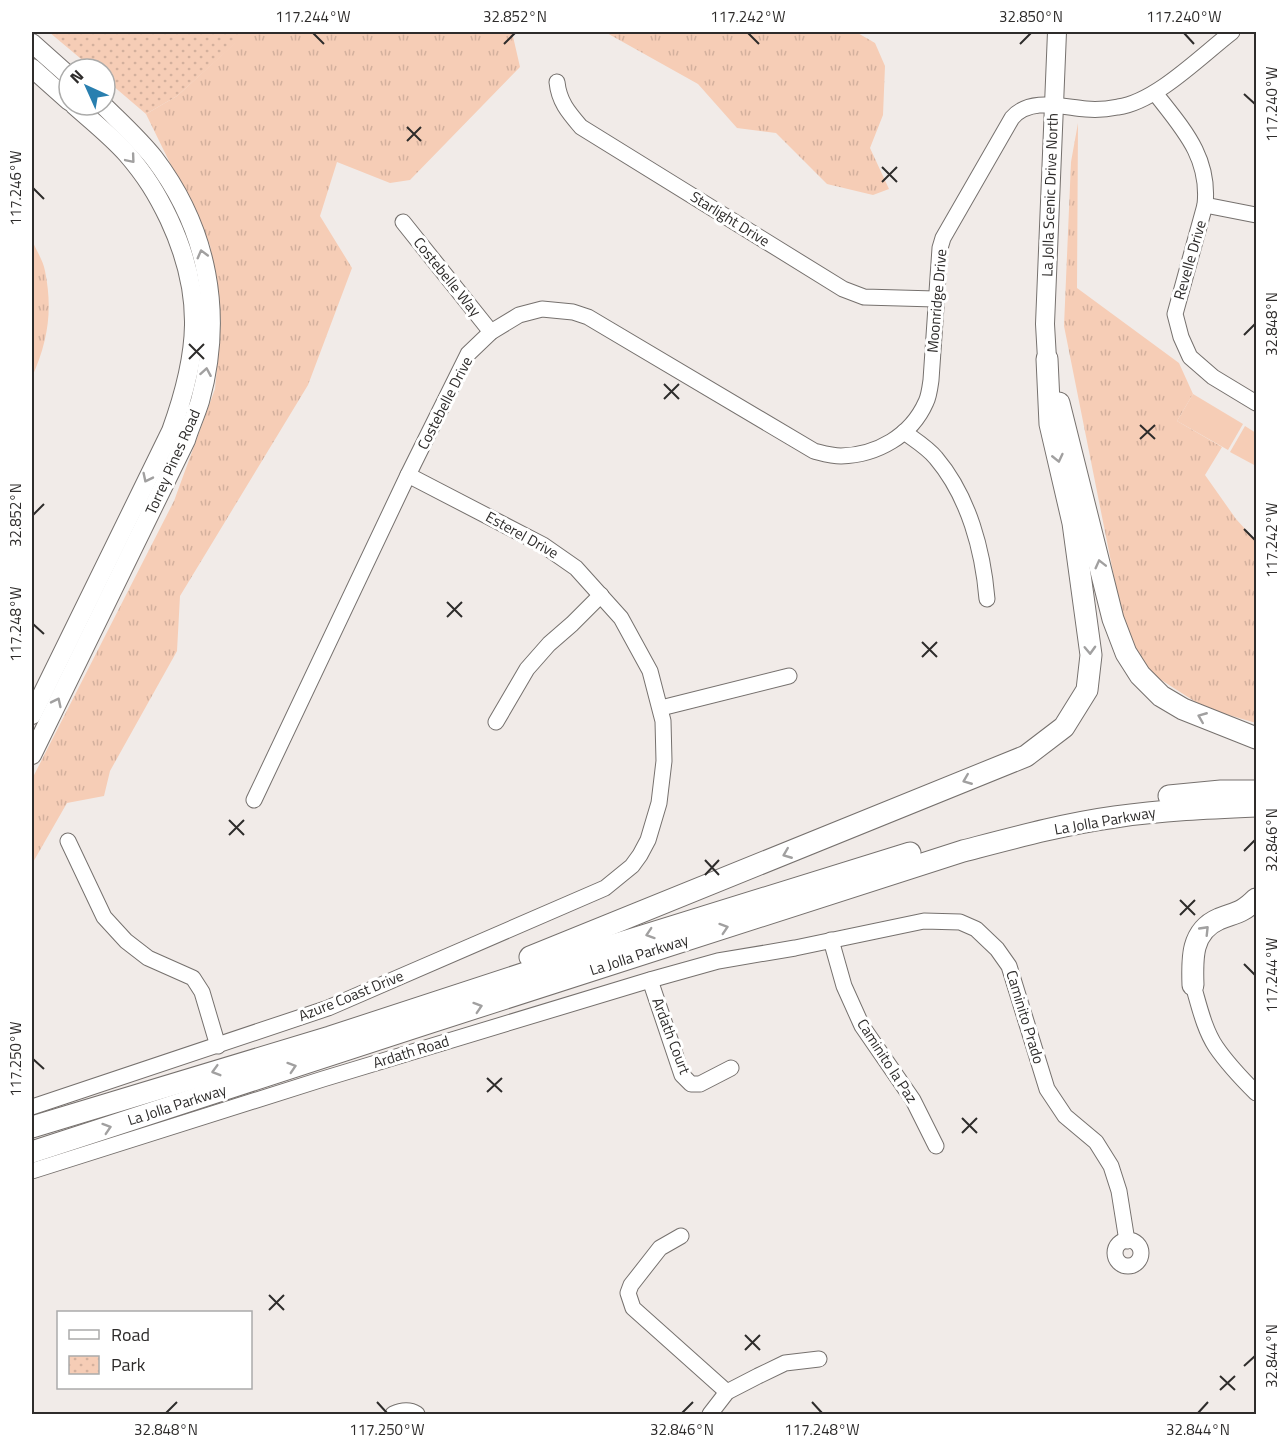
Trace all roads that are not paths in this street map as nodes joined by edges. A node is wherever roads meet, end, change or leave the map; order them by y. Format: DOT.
graph roads {
  1 [pos="1057,32"];
  2 [pos="1232,32"];
  3 [pos="32,43"];
  4 [pos="57,65"];
  5 [pos="32,68"];
  6 [pos="557,82"];
  7 [pos="57,90"];
  8 [pos="1155,93"];
  9 [pos="1054,105"];
  10 [pos="87,117"];
  11 [pos="115,117"];
  12 [pos="1205,205"];
  13 [pos="1257,215"];
  14 [pos="403,222"];
  15 [pos="935,299"];
  16 [pos="491,332"];
  17 [pos="1047,359"];
  18 [pos="1257,403"];
  19 [pos="904,432"];
  20 [pos="408,476"];
  21 [pos="601,595"];
  22 [pos="987,600"];
  23 [pos="789,676"];
  24 [pos="661,708"];
  25 [pos="32,715"];
  26 [pos="496,722"];
  27 [pos="1257,738"];
  28 [pos="32,755"];
  29 [pos="1257,791"];
  30 [pos="254,800"];
  31 [pos="1257,806"];
  32 [pos="68,841"];
  33 [pos="640,855"];
  34 [pos="1257,899"];
  35 [pos="831,940"];
  36 [pos="795,948"];
  37 [pos="650,980"];
  38 [pos="1193,985"];
  39 [pos="352,1029"];
  40 [pos="218,1046"];
  41 [pos="731,1068"];
  42 [pos="1257,1093"];
  43 [pos="38,1105"];
  44 [pos="32,1127"];
  45 [pos="65,1142"];
  46 [pos="936,1146"];
  47 [pos="32,1152"];
  48 [pos="32,1158"];
  49 [pos="32,1171"];
  50 [pos="681,1236"];
  51 [pos="1127,1241"];
  52 [pos="819,1359"];
  53 [pos="727,1392"];
  54 [pos="393,1414"];
  55 [pos="417,1414"];
  56 [pos="710,1414"];
  1 -- 9 [label="main road, La Jolla Scenic Drive North"];
  2 -- 8 [label="street, Moonridge Drive"];
  3 -- 4 [label="main road"];
  5 -- 7 [label="main road"];
  6 -- 15 [label="street, Starlight Drive"];
  8 -- 9 [label="street, Moonridge Drive"];
  8 -- 12 [label="street, Revelle Drive"];
  9 -- 15 [label="street, Moonridge Drive"];
  9 -- 17 [label="main road, La Jolla Scenic Drive North"];
  10 -- 25 [label="main road, Torrey Pines Road, one-way"];
  28 -- 11 [label="main road, Torrey Pines Road, one-way"];
  12 -- 13 [label="street"];
  12 -- 18 [label="street, Revelle Drive"];
  14 -- 16 [label="street, Costebelle Way"];
  15 -- 19 [label="street, Moonridge Drive"];
  16 -- 19 [label="street, Costebelle Drive"];
  16 -- 20 [label="street, Costebelle Drive"];
  27 -- 17 [label="highway, one-way"];
  17 -- 39 [label="highway, one-way"];
  19 -- 22 [label="street"];
  20 -- 21 [label="street, Esterel Drive"];
  20 -- 30 [label="street, Costebelle Drive"];
  21 -- 24 [label="street, Esterel Drive"];
  21 -- 26 [label="street"];
  23 -- 24 [label="street"];
  24 -- 33 [label="street, Esterel Drive"];
  29 -- 39 [label="highway, La Jolla Parkway, one-way"];
  45 -- 31 [label="highway, La Jolla Parkway, one-way"];
  32 -- 40 [label="street"];
  33 -- 40 [label="street, Azure Coast Drive"];
  38 -- 34 [label="highway, one-way"];
  35 -- 36 [label="street, Caminito Prado"];
  35 -- 46 [label="street, Caminito la Paz"];
  35 -- 51 [label="street, Caminito Prado"];
  36 -- 37 [label="street, Ardath Road"];
  37 -- 41 [label="street, Ardath Court"];
  37 -- 49 [label="street, Ardath Road"];
  38 -- 42 [label="street"];
  39 -- 44 [label="highway, La Jolla Parkway, one-way"];
  40 -- 43 [label="street, Azure Coast Drive"];
  45 -- 47 [label="highway, La Jolla Parkway"];
  45 -- 48 [label="highway"];
  50 -- 53 [label="street"];
  52 -- 53 [label="street"];
  53 -- 56 [label="street"];
  54 -- 55 [label="street"];
}
